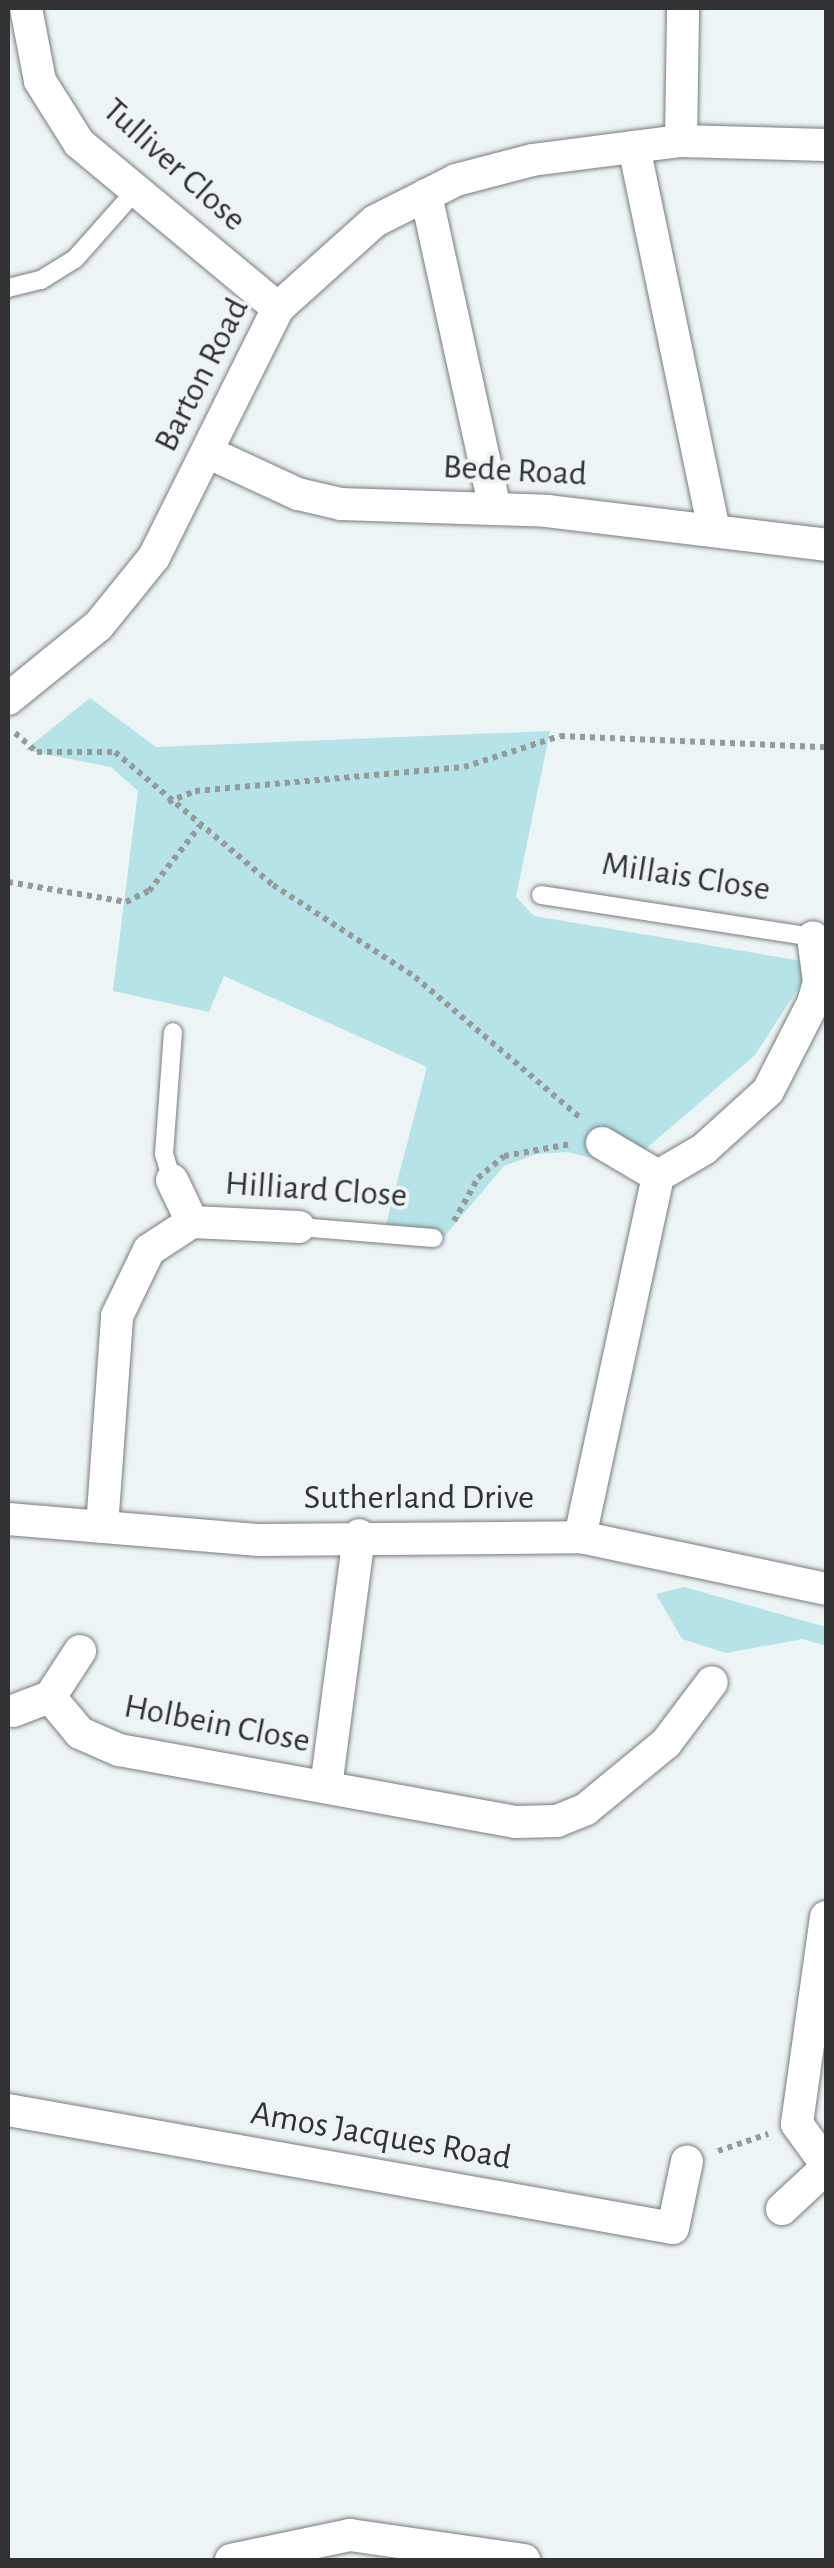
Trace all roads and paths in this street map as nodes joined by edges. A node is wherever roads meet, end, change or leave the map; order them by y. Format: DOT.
graph roads {
  1 [pos="26,8"];
  2 [pos="683,8"];
  3 [pos="681,141"];
  4 [pos="826,145"];
  5 [pos="634,147"];
  6 [pos="136,190"];
  7 [pos="426,195"];
  8 [pos="8,288"];
  9 [pos="278,308"];
  10 [pos="207,452"];
  11 [pos="495,508"];
  12 [pos="713,526"];
  13 [pos="826,545"];
  14 [pos="8,699"];
  15 [pos="8,726"];
  16 [pos="826,747"];
  17 [pos="167,802"];
  18 [pos="200,826"];
  19 [pos="8,882"];
  20 [pos="542,895"];
  21 [pos="812,937"];
  22 [pos="173,1032"];
  23 [pos="602,1143"];
  24 [pos="658,1176"];
  25 [pos="172,1180"];
  26 [pos="192,1222"];
  27 [pos="298,1227"];
  28 [pos="434,1238"];
  29 [pos="8,1519"];
  30 [pos="102,1528"];
  31 [pos="359,1536"];
  32 [pos="580,1537"];
  33 [pos="826,1589"];
  34 [pos="80,1650"];
  35 [pos="712,1682"];
  36 [pos="50,1697"];
  37 [pos="10,1710"];
  38 [pos="326,1787"];
  39 [pos="826,1917"];
  40 [pos="8,2110"];
  41 [pos="797,2124"];
  42 [pos="687,2161"];
  43 [pos="826,2166"];
  44 [pos="782,2209"];
  45 [pos="231,2560"];
  46 [pos="524,2560"];
  1 -- 6 [label="street, Tulliver Close"];
  2 -- 3 [label="street"];
  3 -- 4 [label="street, Barton Road"];
  3 -- 5 [label="street, Barton Road"];
  5 -- 7 [label="street, Barton Road"];
  5 -- 12 [label="street"];
  6 -- 8 [label="lane"];
  6 -- 9 [label="street, Tulliver Close"];
  7 -- 9 [label="street, Barton Road"];
  7 -- 11 [label="street"];
  9 -- 10 [label="street, Barton Road"];
  10 -- 11 [label="street, Bede Road"];
  10 -- 14 [label="street, Barton Road"];
  11 -- 12 [label="street, Bede Road"];
  12 -- 13 [label="street, Bede Road"];
  15 -- 17 [label="path"];
  16 -- 17 [label="path"];
  17 -- 18 [label="path"];
  18 -- 19 [label="path"];
  18 -- 23 [label="path"];
  20 -- 21 [label="lane, Millais Close"];
  21 -- 24 [label="street, Millais Close"];
  22 -- 25 [label="lane, Hilliard Close"];
  23 -- 24 [label="street"];
  23 -- 28 [label="path"];
  24 -- 32 [label="street"];
  25 -- 26 [label="street, Hilliard Close"];
  26 -- 27 [label="street, Hilliard Close"];
  26 -- 30 [label="street, Hilliard Close"];
  27 -- 28 [label="lane, Hilliard Close"];
  29 -- 30 [label="street, Sutherland Drive"];
  30 -- 31 [label="street, Sutherland Drive"];
  31 -- 32 [label="street, Sutherland Drive"];
  31 -- 38 [label="street, Holbein Close"];
  32 -- 33 [label="street, Sutherland Drive"];
  34 -- 36 [label="street"];
  35 -- 38 [label="street, Holbein Close"];
  36 -- 37 [label="street"];
  36 -- 38 [label="street, Holbein Close"];
  39 -- 41 [label="street"];
  40 -- 42 [label="street, Amos Jacques Road"];
  41 -- 42 [label="path"];
  41 -- 43 [label="street"];
  43 -- 44 [label="street"];
  45 -- 46 [label="street"];
}
